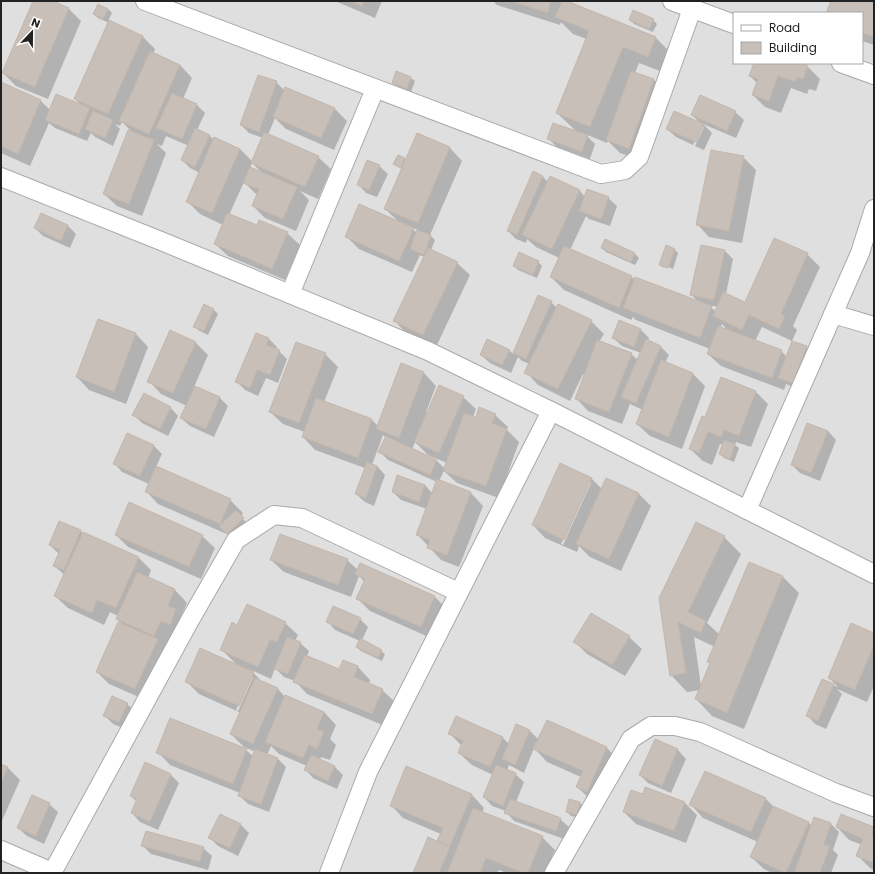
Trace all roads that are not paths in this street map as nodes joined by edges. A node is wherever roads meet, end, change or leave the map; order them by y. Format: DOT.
graph roads {
  1 [pos="145,1"];
  2 [pos="672,1"];
  3 [pos="692,9"];
  4 [pos="733,24"];
  5 [pos="844,64"];
  6 [pos="874,75"];
  7 [pos="375,88"];
  8 [pos="1,177"];
  9 [pos="874,209"];
  10 [pos="290,294"];
  11 [pos="833,314"];
  12 [pos="874,326"];
  13 [pos="551,411"];
  14 [pos="747,510"];
  15 [pos="874,574"];
  16 [pos="458,592"];
  17 [pos="874,807"];
  18 [pos="1,850"];
  19 [pos="52,873"];
  20 [pos="329,873"];
  21 [pos="554,873"];
  1 -- 7 [label="street"];
  2 -- 3 [label="street"];
  3 -- 4 [label="street"];
  3 -- 7 [label="street"];
  5 -- 6 [label="street"];
  7 -- 10 [label="street"];
  8 -- 10 [label="street"];
  9 -- 11 [label="street"];
  10 -- 13 [label="street"];
  11 -- 12 [label="street"];
  11 -- 14 [label="street"];
  13 -- 14 [label="street"];
  13 -- 16 [label="street"];
  14 -- 15 [label="street"];
  16 -- 19 [label="street"];
  16 -- 20 [label="street"];
  17 -- 21 [label="street"];
  18 -- 19 [label="street"];
}
